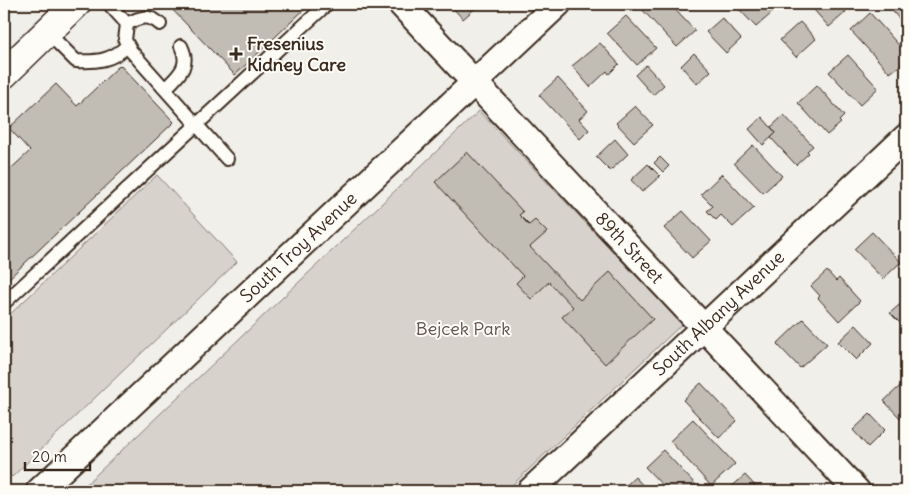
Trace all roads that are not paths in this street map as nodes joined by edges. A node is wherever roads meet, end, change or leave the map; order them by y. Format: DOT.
graph roads {
  1 [pos="76,4"];
  2 [pos="109,4"];
  3 [pos="327,4"];
  4 [pos="401,4"];
  5 [pos="558,4"];
  6 [pos="127,24"];
  7 [pos="160,24"];
  8 [pos="47,32"];
  9 [pos="127,46"];
  10 [pos="181,46"];
  11 [pos="4,74"];
  12 [pos="474,82"];
  13 [pos="165,89"];
  14 [pos="197,124"];
  15 [pos="906,137"];
  16 [pos="227,158"];
  17 [pos="4,303"];
  18 [pos="704,328"];
  19 [pos="39,491"];
  20 [pos="530,491"];
  21 [pos="857,491"];
  1 -- 8 [label="main road"];
  2 -- 6 [label="lane"];
  3 -- 14 [label="lane"];
  4 -- 12 [label="street, 89th Street"];
  5 -- 12 [label="street, South Troy Avenue"];
  6 -- 7 [label="lane"];
  6 -- 9 [label="lane"];
  8 -- 9 [label="lane"];
  8 -- 11 [label="main road"];
  9 -- 13 [label="lane"];
  10 -- 13 [label="lane"];
  12 -- 18 [label="street, 89th Street"];
  12 -- 19 [label="street, South Troy Avenue"];
  13 -- 14 [label="lane"];
  14 -- 16 [label="lane"];
  14 -- 17 [label="lane"];
  15 -- 18 [label="street, South Albany Avenue"];
  18 -- 20 [label="street, South Albany Avenue"];
  18 -- 21 [label="street, 89th Street"];
}
